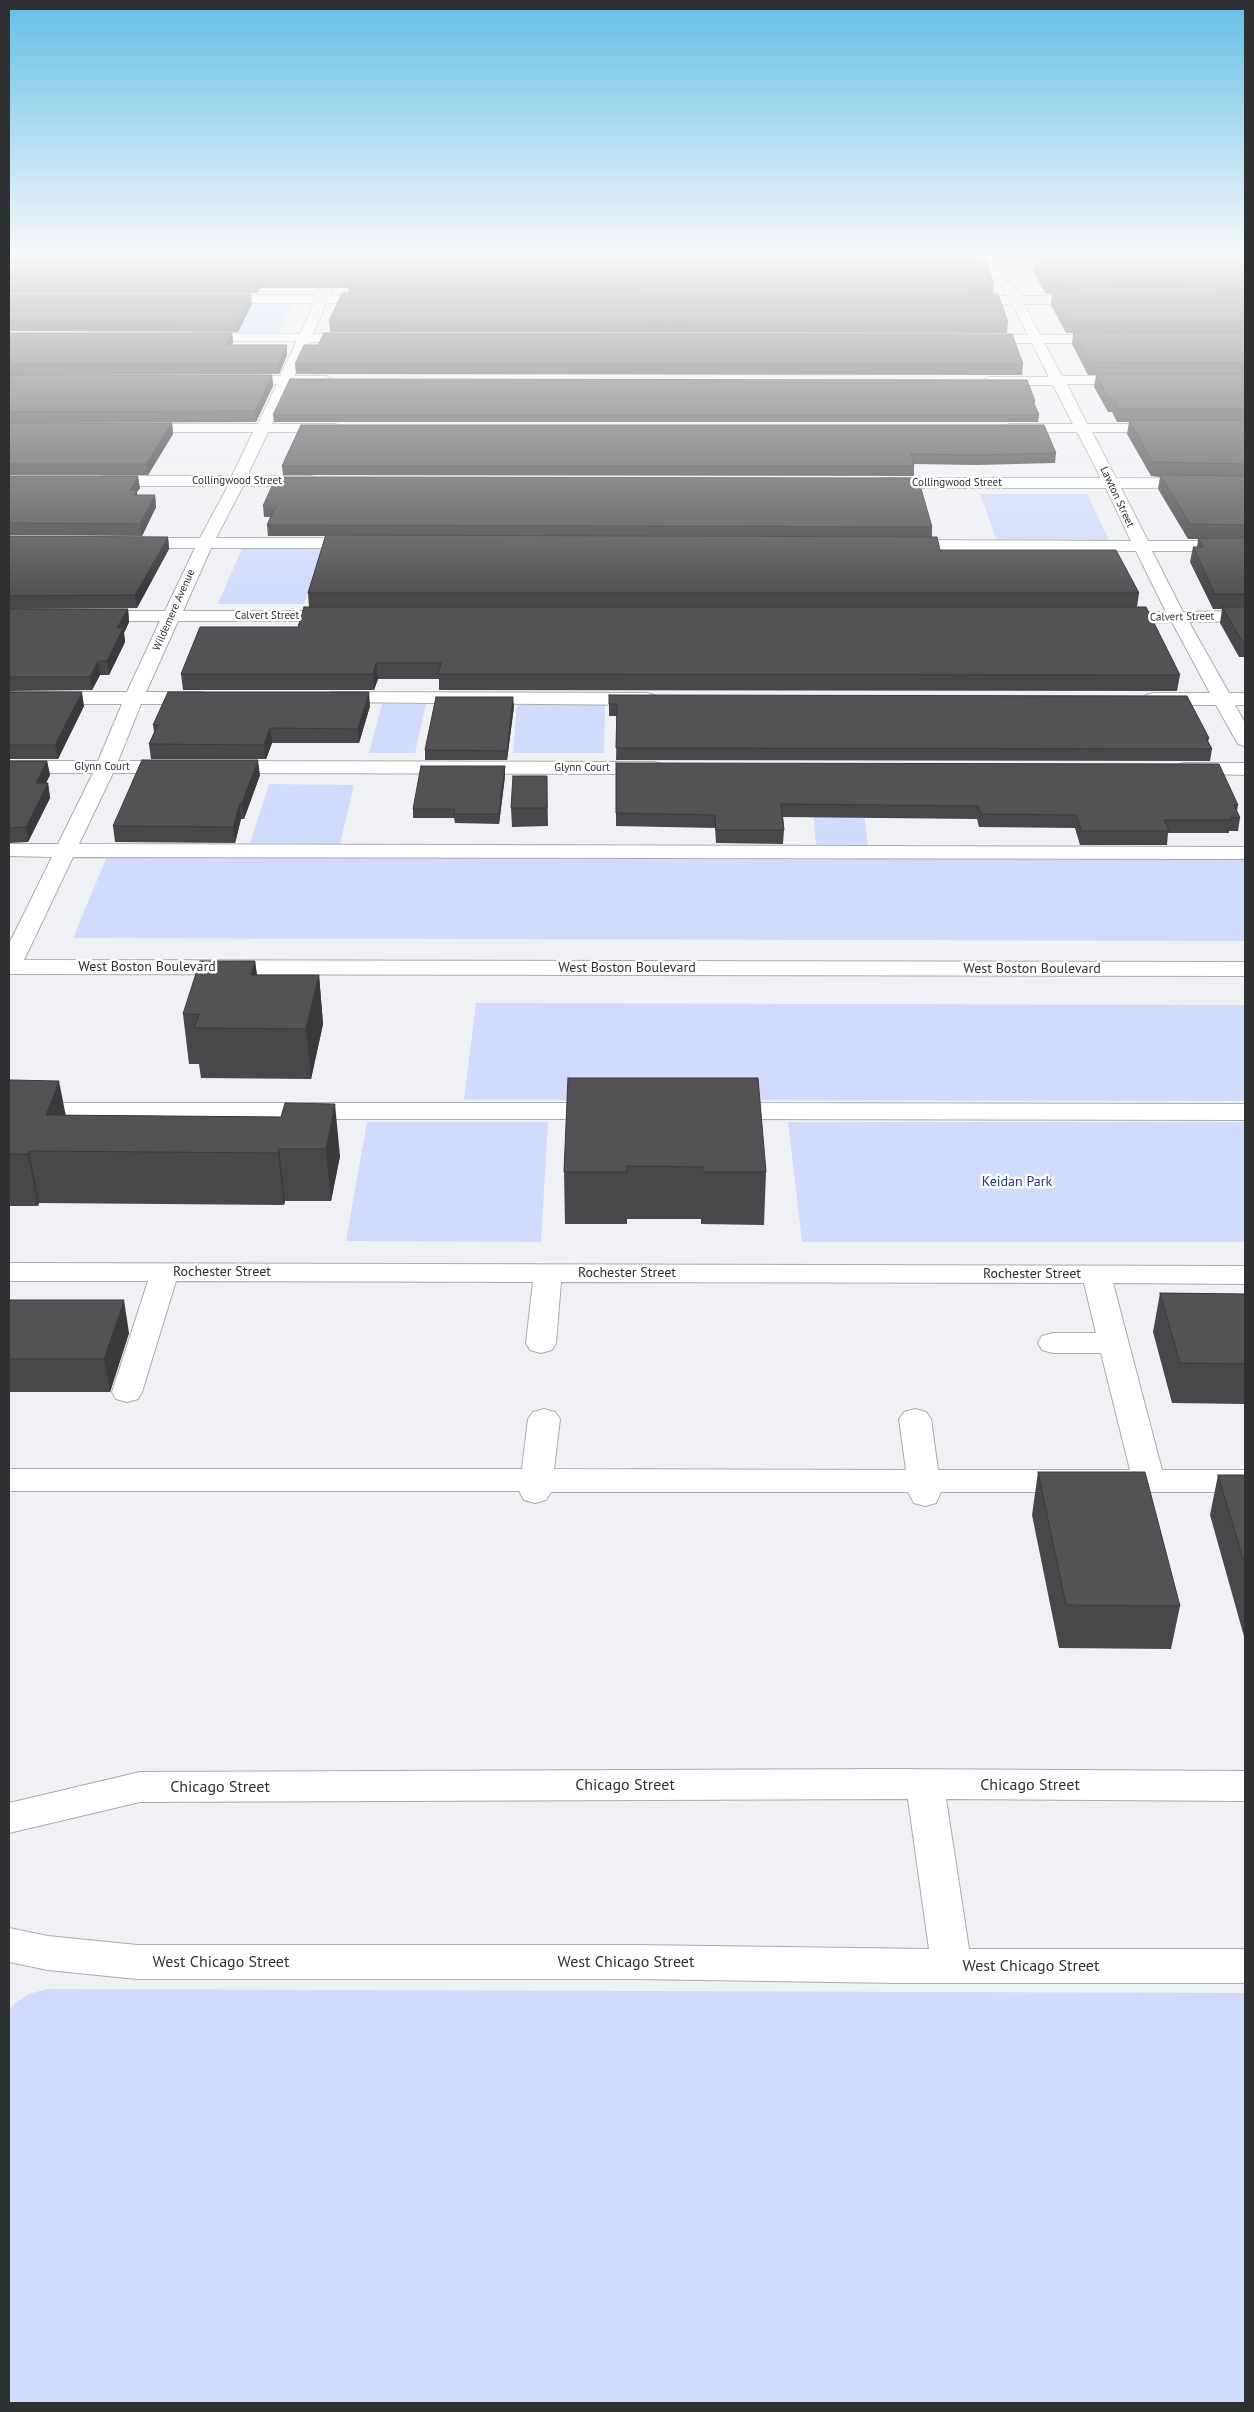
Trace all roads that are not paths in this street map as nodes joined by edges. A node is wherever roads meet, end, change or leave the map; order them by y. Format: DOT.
graph roads {
  1 [pos="292,366"];
  2 [pos="1050,366"];
  3 [pos="216,380"];
  4 [pos="285,380"];
  5 [pos="338,380"];
  6 [pos="1058,380"];
  7 [pos="1148,380"];
  8 [pos="973,381"];
  9 [pos="116,428"];
  10 [pos="262,428"];
  11 [pos="351,428"];
  12 [pos="997,428"];
  13 [pos="1083,428"];
  14 [pos="1177,428"];
  15 [pos="86,481"];
  16 [pos="237,481"];
  17 [pos="325,481"];
  18 [pos="870,483"];
  19 [pos="1111,483"];
  20 [pos="1245,483"];
  21 [pos="117,542"];
  22 [pos="205,543"];
  23 [pos="375,543"];
  24 [pos="884,544"];
  25 [pos="1140,545"];
  26 [pos="1245,546"];
  27 [pos="77,616"];
  28 [pos="172,616"];
  29 [pos="355,616"];
  30 [pos="1245,616"];
  31 [pos="1099,618"];
  32 [pos="1178,618"];
  33 [pos="9,698"];
  34 [pos="134,698"];
  35 [pos="224,698"];
  36 [pos="313,698"];
  37 [pos="662,698"];
  38 [pos="1130,699"];
  39 [pos="1223,699"];
  40 [pos="1245,699"];
  41 [pos="1245,740"];
  42 [pos="9,767"];
  43 [pos="106,767"];
  44 [pos="678,768"];
  45 [pos="1166,769"];
  46 [pos="1245,769"];
  47 [pos="9,850"];
  48 [pos="66,850"];
  49 [pos="1245,852"];
  50 [pos="9,967"];
  51 [pos="1245,970"];
  52 [pos="9,1111"];
  53 [pos="627,1111"];
  54 [pos="697,1111"];
  55 [pos="1245,1112"];
  56 [pos="9,1272"];
  57 [pos="165,1272"];
  58 [pos="548,1273"];
  59 [pos="1096,1274"];
  60 [pos="1245,1275"];
  61 [pos="541,1343"];
  62 [pos="1054,1343"];
  63 [pos="1113,1343"];
  64 [pos="127,1392"];
  65 [pos="544,1419"];
  66 [pos="915,1419"];
  67 [pos="9,1480"];
  68 [pos="1149,1481"];
  69 [pos="1245,1481"];
  70 [pos="535,1486"];
  71 [pos="924,1488"];
  72 [pos="925,1785"];
  73 [pos="1245,1786"];
  74 [pos="10,1824"];
  75 [pos="9,1945"];
  76 [pos="952,1966"];
  77 [pos="1245,1966"];
  1 -- 4 [label="street, Wildemere Avenue"];
  2 -- 6 [label="street, Lawton Street"];
  3 -- 4 [label="street"];
  4 -- 5 [label="street"];
  4 -- 10 [label="street, Wildemere Avenue"];
  6 -- 7 [label="street"];
  6 -- 8 [label="street"];
  6 -- 13 [label="street, Lawton Street"];
  9 -- 10 [label="street"];
  10 -- 11 [label="street"];
  10 -- 16 [label="street, Wildemere Avenue"];
  12 -- 13 [label="street"];
  13 -- 14 [label="street"];
  13 -- 19 [label="street, Lawton Street"];
  15 -- 16 [label="street, Collingwood Street"];
  16 -- 17 [label="street, Collingwood Street"];
  16 -- 22 [label="street, Wildemere Avenue"];
  18 -- 19 [label="street, Collingwood Street"];
  19 -- 20 [label="street, Collingwood Street"];
  19 -- 25 [label="street, Lawton Street"];
  21 -- 22 [label="street"];
  22 -- 23 [label="street"];
  22 -- 28 [label="street, Wildemere Avenue"];
  24 -- 25 [label="street"];
  25 -- 26 [label="street"];
  25 -- 32 [label="street, Lawton Street"];
  27 -- 28 [label="street, Calvert Street"];
  28 -- 29 [label="street, Calvert Street"];
  28 -- 34 [label="street, Wildemere Avenue"];
  30 -- 32 [label="street, Calvert Street"];
  31 -- 32 [label="street, Calvert Street"];
  32 -- 39 [label="street, Lawton Street"];
  33 -- 34 [label="street"];
  34 -- 35 [label="street"];
  34 -- 43 [label="street, Wildemere Avenue"];
  36 -- 37 [label="street"];
  38 -- 39 [label="street"];
  39 -- 40 [label="street"];
  39 -- 41 [label="street, Lawton Street"];
  42 -- 43 [label="street, Glynn Court"];
  43 -- 44 [label="street, Glynn Court"];
  43 -- 48 [label="street, Wildemere Avenue"];
  45 -- 46 [label="street"];
  47 -- 48 [label="street"];
  48 -- 49 [label="street"];
  48 -- 50 [label="street, Wildemere Avenue"];
  50 -- 51 [label="street, West Boston Boulevard"];
  52 -- 53 [label="street"];
  54 -- 55 [label="street"];
  56 -- 57 [label="street, Rochester Street"];
  57 -- 58 [label="street, Rochester Street"];
  57 -- 64 [label="street"];
  58 -- 59 [label="street, Rochester Street"];
  58 -- 61 [label="street"];
  59 -- 60 [label="street, Rochester Street"];
  59 -- 63 [label="street"];
  62 -- 63 [label="street"];
  63 -- 68 [label="street"];
  65 -- 70 [label="street"];
  66 -- 71 [label="street"];
  67 -- 70 [label="street"];
  68 -- 69 [label="street"];
  68 -- 71 [label="street"];
  70 -- 71 [label="street"];
  72 -- 73 [label="street, Chicago Street"];
  72 -- 74 [label="street, Chicago Street"];
  72 -- 76 [label="street"];
  75 -- 76 [label="street, West Chicago Street"];
  76 -- 77 [label="street, West Chicago Street"];
}
